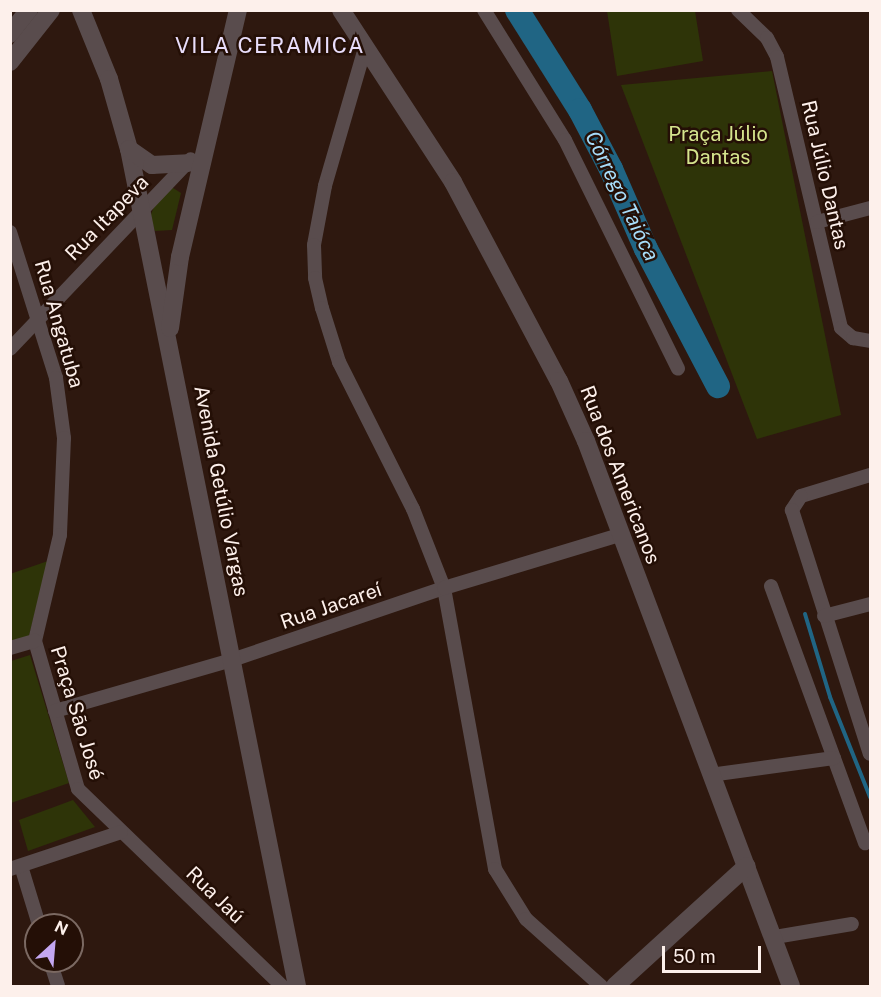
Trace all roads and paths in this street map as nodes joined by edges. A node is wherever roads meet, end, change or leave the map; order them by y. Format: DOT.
graph roads {
  1 [pos="29,10"];
  2 [pos="51,10"];
  3 [pos="81,10"];
  4 [pos="238,10"];
  5 [pos="341,10"];
  6 [pos="484,10"];
  7 [pos="738,10"];
  8 [pos="10,34"];
  9 [pos="365,48"];
  10 [pos="10,62"];
  11 [pos="208,142"];
  12 [pos="129,149"];
  13 [pos="188,163"];
  14 [pos="870,208"];
  15 [pos="141,209"];
  16 [pos="817,222"];
  17 [pos="10,232"];
  18 [pos="40,315"];
  19 [pos="168,340"];
  20 [pos="870,341"];
  21 [pos="10,349"];
  22 [pos="678,369"];
  23 [pos="870,475"];
  24 [pos="620,536"];
  25 [pos="771,586"];
  26 [pos="444,588"];
  27 [pos="870,604"];
  28 [pos="824,616"];
  29 [pos="35,641"];
  30 [pos="10,648"];
  31 [pos="232,660"];
  32 [pos="55,711"];
  33 [pos="870,752"];
  34 [pos="834,758"];
  35 [pos="710,774"];
  36 [pos="121,832"];
  37 [pos="865,843"];
  38 [pos="747,866"];
  39 [pos="16,867"];
  40 [pos="34,913"];
  41 [pos="852,924"];
  42 [pos="775,937"];
  43 [pos="282,987"];
  44 [pos="297,987"];
  45 [pos="601,987"];
  46 [pos="615,987"];
  47 [pos="791,987"];
  1 -- 8 [label="street"];
  2 -- 10 [label="street"];
  3 -- 12 [label="street, Avenida Getúlio Vargas"];
  4 -- 11 [label="street"];
  5 -- 9 [label="street, Rua dos Americanos"];
  6 -- 22 [label="street"];
  7 -- 16 [label="street, Rua Júlio Dantas"];
  9 -- 24 [label="street, Rua dos Americanos"];
  9 -- 26 [label="street"];
  11 -- 13 [label="street, Rua Itapeva"];
  11 -- 19 [label="street"];
  12 -- 13 [label="street"];
  12 -- 15 [label="street, Avenida Getúlio Vargas"];
  13 -- 15 [label="street, Rua Itapeva"];
  14 -- 16 [label="street"];
  15 -- 18 [label="street, Rua Itapeva"];
  15 -- 19 [label="street, Avenida Getúlio Vargas"];
  16 -- 20 [label="street, Rua Júlio Dantas"];
  17 -- 18 [label="street, Rua Angatuba"];
  18 -- 21 [label="street, Rua Itapeva"];
  18 -- 29 [label="street, Rua Angatuba"];
  19 -- 31 [label="street, Avenida Getúlio Vargas"];
  23 -- 28 [label="street"];
  24 -- 26 [label="street, Rua Jacareí"];
  24 -- 35 [label="street, Rua dos Americanos"];
  25 -- 34 [label="street"];
  26 -- 31 [label="street, Rua Jacareí"];
  26 -- 45 [label="street"];
  27 -- 28 [label="street"];
  28 -- 33 [label="street"];
  29 -- 30 [label="street, Praça São José"];
  29 -- 32 [label="street, Praça São José"];
  31 -- 32 [label="street, Rua Jacareí"];
  31 -- 44 [label="street, Avenida Getúlio Vargas"];
  32 -- 36 [label="street, Praça São José"];
  34 -- 35 [label="street"];
  34 -- 37 [label="street"];
  35 -- 38 [label="street, Rua dos Americanos"];
  36 -- 39 [label="street"];
  36 -- 43 [label="street, Rua Jaú"];
  38 -- 42 [label="street, Rua dos Americanos"];
  38 -- 46 [label="street"];
  39 -- 40 [label="street"];
  41 -- 42 [label="street"];
  42 -- 47 [label="street, Rua dos Americanos"];
}
